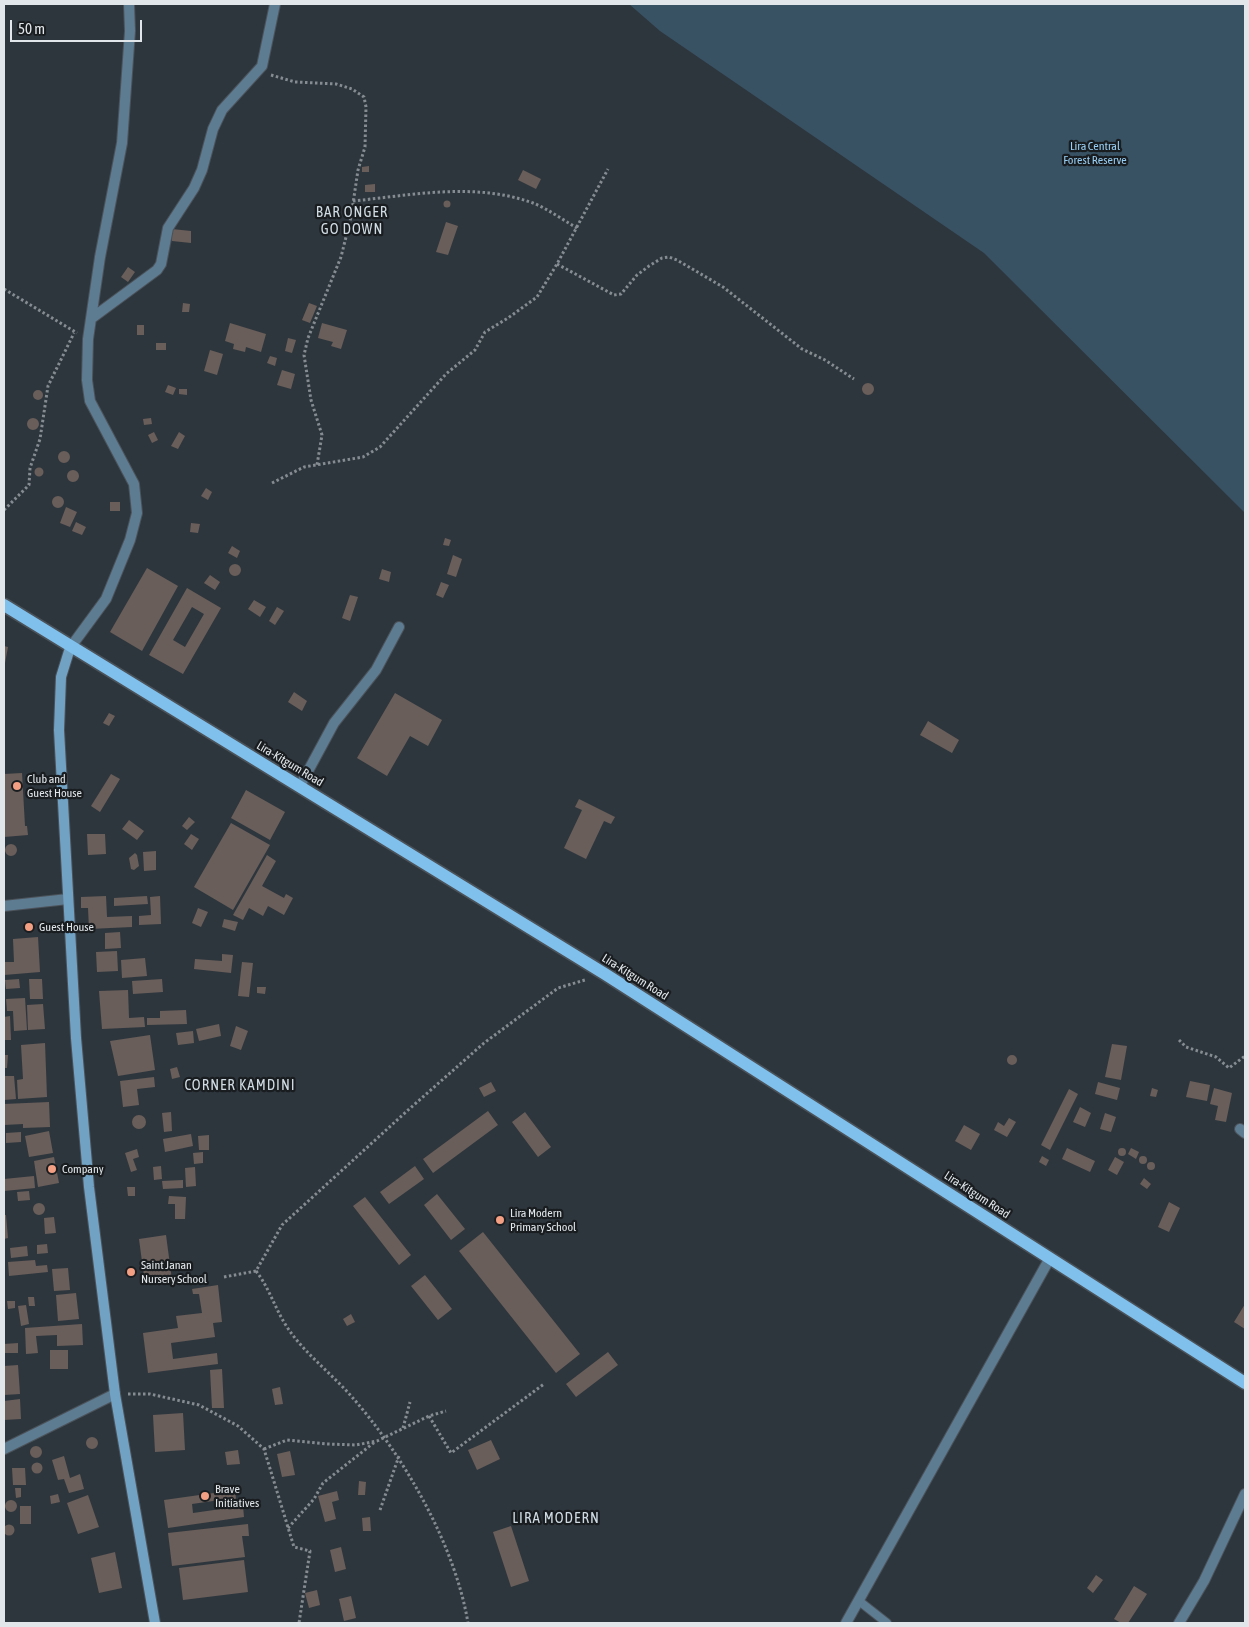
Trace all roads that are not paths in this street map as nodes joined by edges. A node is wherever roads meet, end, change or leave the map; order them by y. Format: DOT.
graph roads {
  1 [pos="129,4"];
  2 [pos="275,4"];
  3 [pos="92,318"];
  4 [pos="4,606"];
  5 [pos="399,627"];
  6 [pos="70,648"];
  7 [pos="300,786"];
  8 [pos="68,899"];
  9 [pos="4,906"];
  10 [pos="1050,1258"];
  11 [pos="1245,1382"];
  12 [pos="115,1394"];
  13 [pos="4,1449"];
  14 [pos="1245,1494"];
  15 [pos="858,1601"];
  16 [pos="155,1623"];
  17 [pos="846,1623"];
  18 [pos="887,1623"];
  19 [pos="1179,1623"];
  1 -- 3 [label="street"];
  2 -- 3 [label="street"];
  3 -- 6 [label="street"];
  4 -- 6 [label="main road, Lira-Kitgum Road"];
  5 -- 7 [label="street"];
  6 -- 7 [label="main road, Lira-Kitgum Road"];
  6 -- 8 [label="street"];
  7 -- 10 [label="main road, Lira-Kitgum Road"];
  8 -- 9 [label="street"];
  8 -- 12 [label="street"];
  10 -- 11 [label="main road, Lira-Kitgum Road"];
  10 -- 15 [label="street"];
  12 -- 13 [label="street"];
  12 -- 16 [label="street"];
  14 -- 19 [label="street"];
  15 -- 17 [label="street"];
  15 -- 18 [label="lane"];
}
